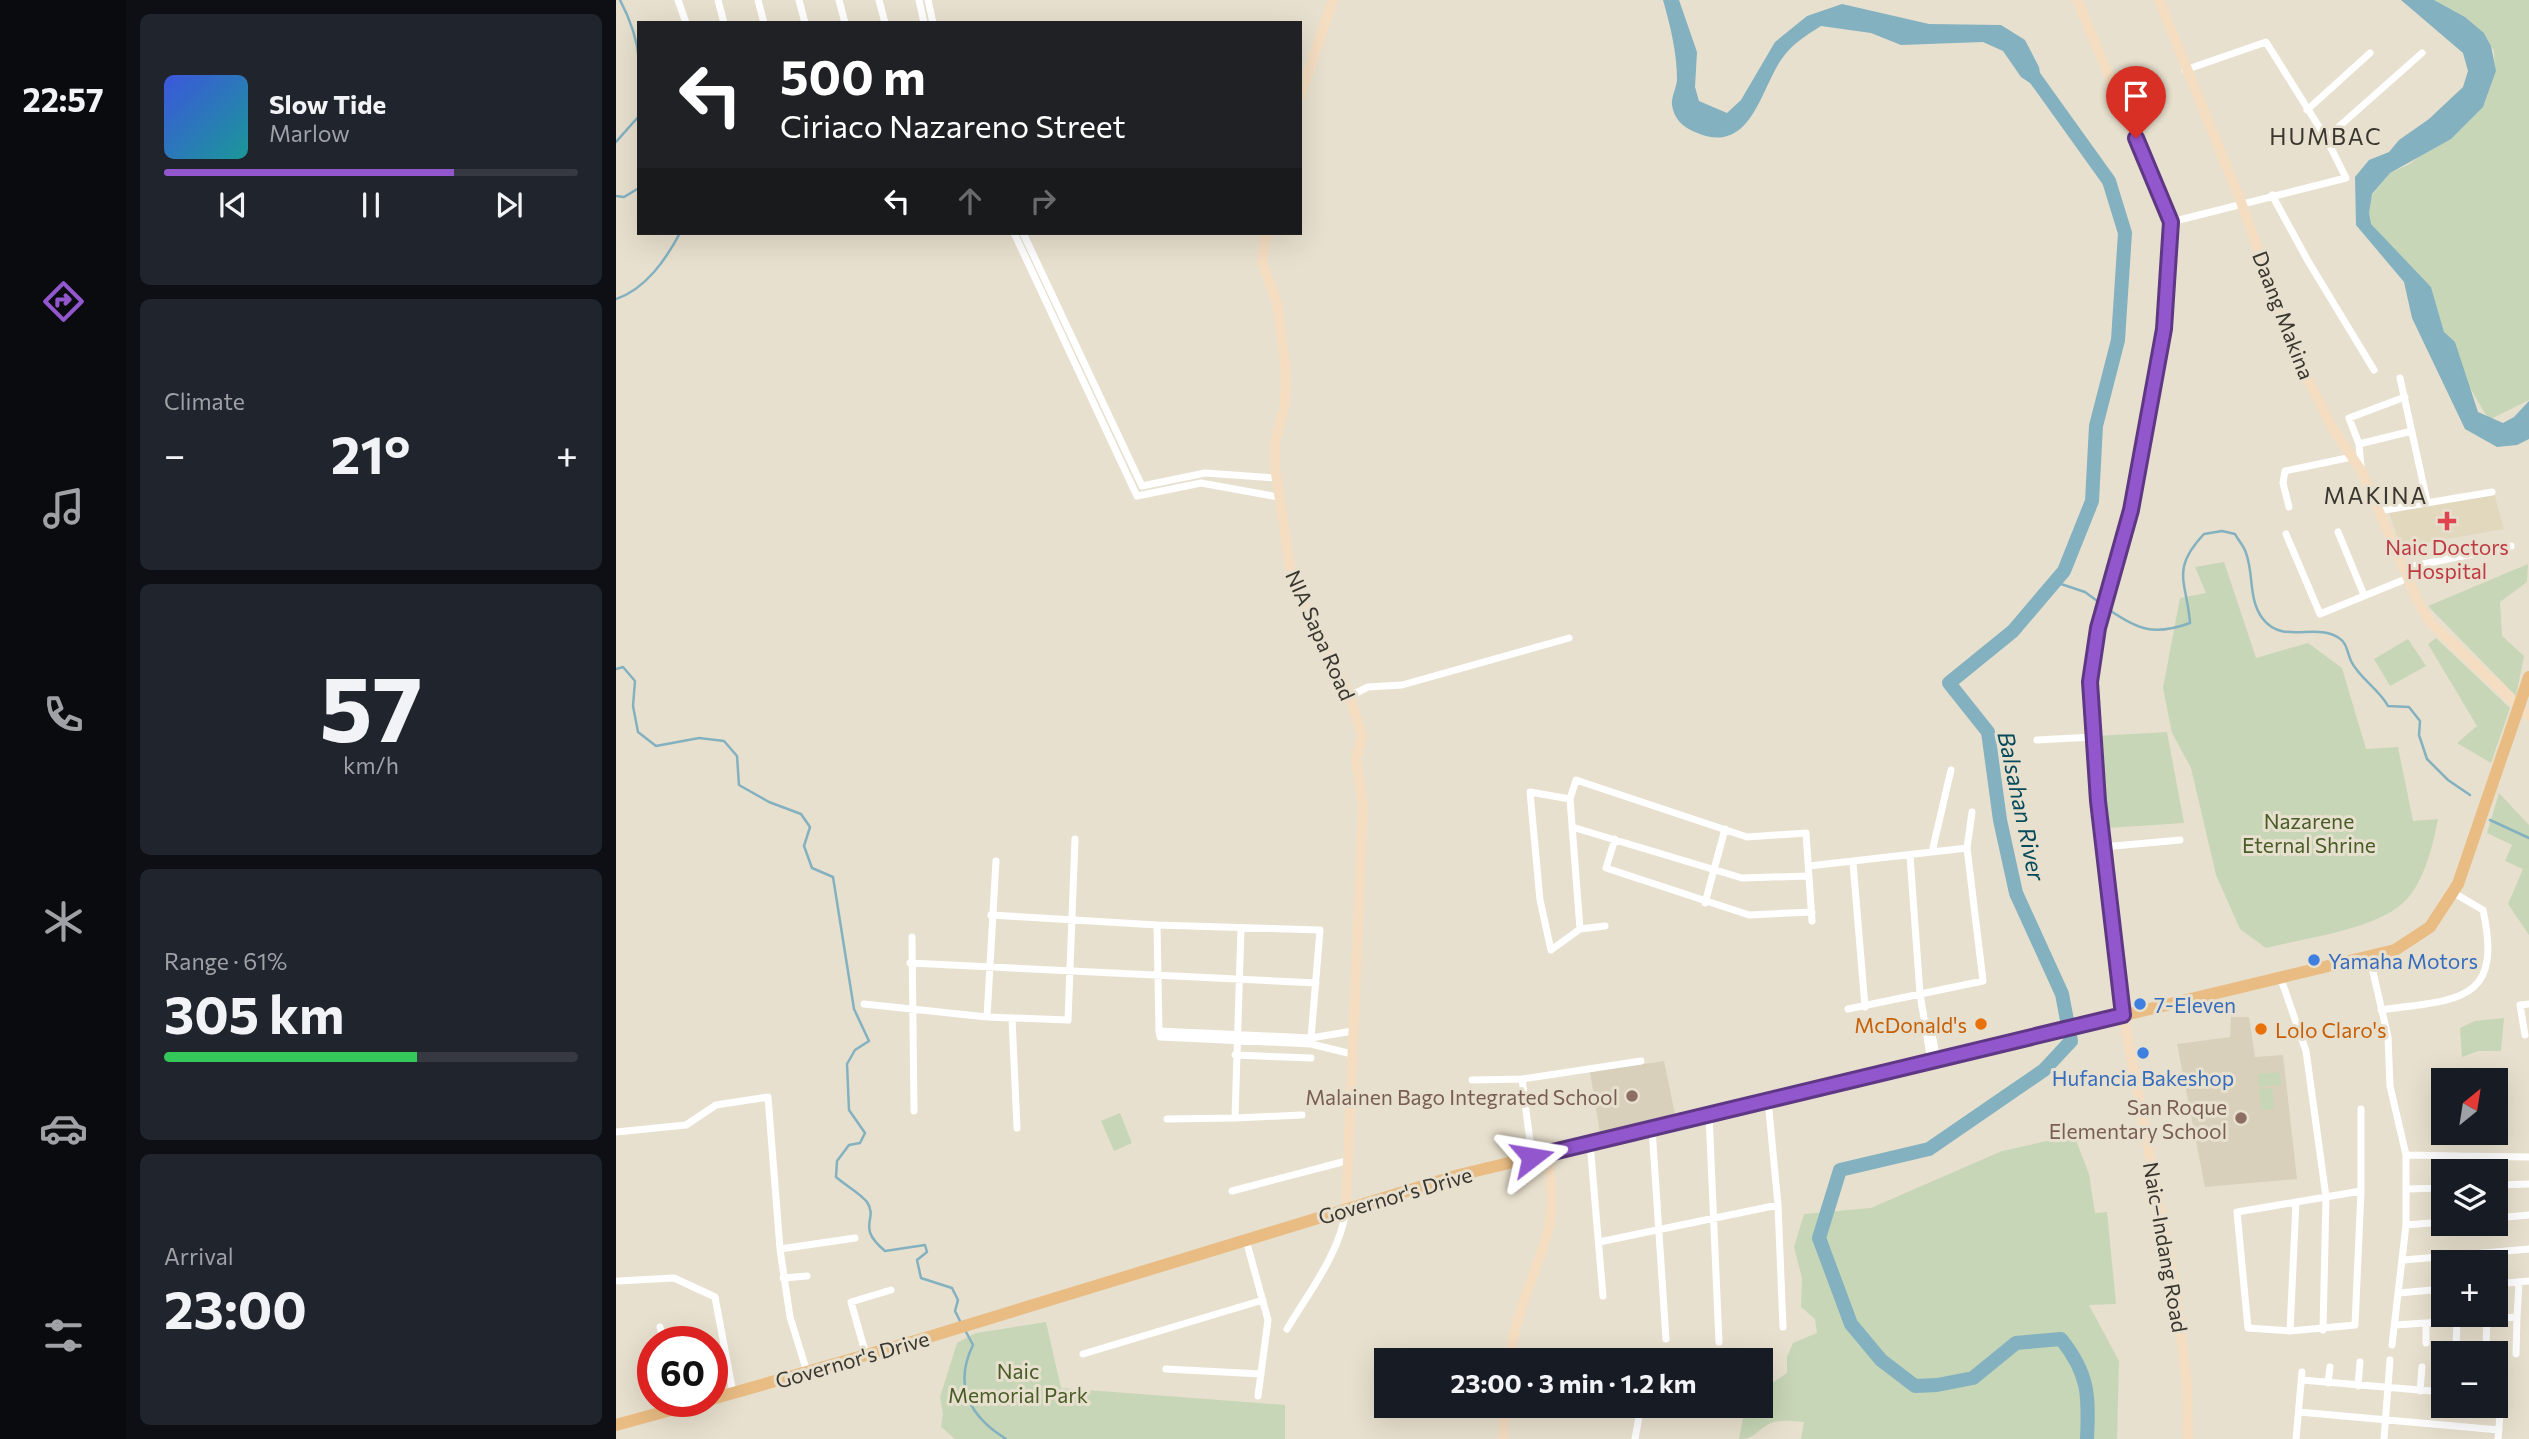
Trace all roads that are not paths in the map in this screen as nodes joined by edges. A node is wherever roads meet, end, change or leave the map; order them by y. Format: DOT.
graph roads {
  1 [pos="678,0"];
  2 [pos="718,0"];
  3 [pos="758,0"];
  4 [pos="799,0"];
  5 [pos="839,0"];
  6 [pos="879,0"];
  7 [pos="919,0"];
  8 [pos="928,0"];
  9 [pos="1333,0"];
  10 [pos="2077,0"];
  11 [pos="2159,0"];
  12 [pos="685,21"];
  13 [pos="723,21"];
  14 [pos="763,21"];
  15 [pos="804,21"];
  16 [pos="844,21"];
  17 [pos="884,21"];
  18 [pos="924,21"];
  19 [pos="933,21"];
  20 [pos="2370,53"];
  21 [pos="2422,53"];
  22 [pos="2185,70"];
  23 [pos="1302,90"];
  24 [pos="2307,110"];
  25 [pos="2326,138"];
  26 [pos="2272,195"];
  27 [pos="2241,202"];
  28 [pos="2171,222"];
  29 [pos="1015,235"];
  30 [pos="1024,235"];
  31 [pos="1266,235"];
  32 [pos="2374,370"];
  33 [pos="2400,378"];
  34 [pos="2405,397"];
  35 [pos="2412,431"];
  36 [pos="2359,444"];
  37 [pos="2352,457"];
  38 [pos="2362,472"];
  39 [pos="1213,474"];
  40 [pos="1275,478"];
  41 [pos="1142,486"];
  42 [pos="1213,486"];
  43 [pos="2492,492"];
  44 [pos="1137,496"];
  45 [pos="1278,497"];
  46 [pos="2427,501"];
  47 [pos="2289,508"];
  48 [pos="2379,511"];
  49 [pos="2338,532"];
  50 [pos="2286,534"];
  51 [pos="2511,546"];
  52 [pos="2406,573"];
  53 [pos="2364,595"];
  54 [pos="1569,638"];
  55 [pos="2529,677"];
  56 [pos="1350,696"];
  57 [pos="2524,711"];
  58 [pos="2093,737"];
  59 [pos="2037,740"];
  60 [pos="1951,769"];
  61 [pos="1570,799"];
  62 [pos="1972,812"];
  63 [pos="1572,827"];
  64 [pos="1725,829"];
  65 [pos="1075,839"];
  66 [pos="1615,839"];
  67 [pos="2180,840"];
  68 [pos="2103,847"];
  69 [pos="1967,848"];
  70 [pos="1933,852"];
  71 [pos="1910,856"];
  72 [pos="996,861"];
  73 [pos="1853,863"];
  74 [pos="1809,866"];
  75 [pos="1713,869"];
  76 [pos="1810,876"];
  77 [pos="2454,893"];
  78 [pos="1705,903"];
  79 [pos="1812,912"];
  80 [pos="991,915"];
  81 [pos="1073,922"];
  82 [pos="1812,922"];
  83 [pos="1157,925"];
  84 [pos="1605,926"];
  85 [pos="1241,928"];
  86 [pos="1580,929"];
  87 [pos="912,937"];
  88 [pos="2370,958"];
  89 [pos="910,962"];
  90 [pos="988,968"];
  91 [pos="1071,973"];
  92 [pos="1158,977"];
  93 [pos="1239,979"];
  94 [pos="2281,979"];
  95 [pos="1316,983"];
  96 [pos="1920,993"];
  97 [pos="864,1004"];
  98 [pos="2529,1004"];
  99 [pos="1865,1007"];
  100 [pos="912,1008"];
  101 [pos="1848,1009"];
  102 [pos="2381,1010"];
  103 [pos="2123,1015"];
  104 [pos="987,1017"];
  105 [pos="1012,1018"];
  106 [pos="1353,1031"];
  107 [pos="2527,1035"];
  108 [pos="1235,1038"];
  109 [pos="1311,1041"];
  110 [pos="2529,1044"];
  111 [pos="1352,1054"];
  112 [pos="1235,1055"];
  113 [pos="1933,1055"];
  114 [pos="1311,1058"];
  115 [pos="1641,1061"];
  116 [pos="1523,1079"];
  117 [pos="1472,1080"];
  118 [pos="1768,1100"];
  119 [pos="2361,1109"];
  120 [pos="915,1111"];
  121 [pos="1709,1114"];
  122 [pos="1302,1115"];
  123 [pos="1235,1118"];
  124 [pos="1167,1119"];
  125 [pos="1017,1128"];
  126 [pos="1652,1128"];
  127 [pos="616,1132"];
  128 [pos="1590,1142"];
  129 [pos="1548,1153"];
  130 [pos="2406,1154"];
  131 [pos="2454,1156"];
  132 [pos="1532,1157"];
  133 [pos="2529,1157"];
  134 [pos="2459,1159"];
  135 [pos="1346,1161"];
  136 [pos="2529,1184"];
  137 [pos="2508,1185"];
  138 [pos="2431,1188"];
  139 [pos="2408,1189"];
  140 [pos="1232,1191"];
  141 [pos="2361,1191"];
  142 [pos="2326,1197"];
  143 [pos="2296,1202"];
  144 [pos="1778,1205"];
  145 [pos="1346,1209"];
  146 [pos="2529,1215"];
  147 [pos="2508,1217"];
  148 [pos="1716,1218"];
  149 [pos="2431,1223"];
  150 [pos="2406,1225"];
  151 [pos="1659,1230"];
  152 [pos="855,1238"];
  153 [pos="1245,1239"];
  154 [pos="1599,1242"];
  155 [pos="780,1249"];
  156 [pos="2529,1249"];
  157 [pos="2404,1260"];
  158 [pos="807,1276"];
  159 [pos="783,1278"];
  160 [pos="618,1281"];
  161 [pos="2529,1281"];
  162 [pos="2519,1282"];
  163 [pos="2508,1283"];
  164 [pos="891,1290"];
  165 [pos="2431,1290"];
  166 [pos="2399,1293"];
  167 [pos="1603,1296"];
  168 [pos="1262,1300"];
  169 [pos="2517,1317"];
  170 [pos="2508,1318"];
  171 [pos="2426,1323"];
  172 [pos="2431,1323"];
  173 [pos="2395,1325"];
  174 [pos="1783,1327"];
  175 [pos="1287,1329"];
  176 [pos="2323,1330"];
  177 [pos="2290,1331"];
  178 [pos="1667,1339"];
  179 [pos="1719,1342"];
  180 [pos="2426,1343"];
  181 [pos="2392,1345"];
  182 [pos="1512,1348"];
  183 [pos="1083,1354"];
  184 [pos="2516,1354"];
  185 [pos="866,1355"];
  186 [pos="2390,1360"];
  187 [pos="2360,1362"];
  188 [pos="2330,1367"];
  189 [pos="2422,1367"];
  190 [pos="1166,1369"];
  191 [pos="807,1372"];
  192 [pos="1261,1374"];
  193 [pos="2328,1383"];
  194 [pos="2358,1386"];
  195 [pos="2388,1389"];
  196 [pos="2420,1391"];
  197 [pos="2431,1391"];
  198 [pos="733,1393"];
  199 [pos="728,1394"];
  200 [pos="1258,1396"];
  201 [pos="2299,1412"];
  202 [pos="641,1417"];
  203 [pos="1505,1418"];
  204 [pos="1639,1418"];
  205 [pos="2499,1418"];
  206 [pos="2385,1421"];
  207 [pos="616,1425"];
  208 [pos="2498,1430"];
  209 [pos="1503,1439"];
  210 [pos="1635,1439"];
  211 [pos="2188,1439"];
  212 [pos="2296,1439"];
  213 [pos="2384,1439"];
  214 [pos="2498,1439"];
  1 -- 12 [label="street"];
  2 -- 13 [label="street"];
  3 -- 14 [label="street"];
  4 -- 15 [label="street"];
  5 -- 16 [label="street"];
  6 -- 17 [label="street"];
  7 -- 18 [label="street"];
  8 -- 19 [label="street"];
  9 -- 23 [label="street"];
  10 -- 28 [label="street"];
  11 -- 22 [label="street, Daang Makina"];
  20 -- 24 [label="street"];
  21 -- 25 [label="street"];
  22 -- 24 [label="street"];
  22 -- 27 [label="street, Daang Makina"];
  24 -- 25 [label="street"];
  25 -- 26 [label="street"];
  26 -- 27 [label="street"];
  26 -- 32 [label="street"];
  27 -- 28 [label="street"];
  27 -- 37 [label="street, Daang Makina"];
  28 -- 58 [label="street, Naic–Indang Road"];
  29 -- 44 [label="street"];
  30 -- 41 [label="street"];
  31 -- 40 [label="street, NIA Sapa Road"];
  33 -- 34 [label="street"];
  34 -- 35 [label="street"];
  34 -- 36 [label="street"];
  35 -- 36 [label="street"];
  35 -- 46 [label="street"];
  36 -- 38 [label="street"];
  37 -- 38 [label="street, Daang Makina"];
  37 -- 47 [label="street"];
  38 -- 48 [label="street, Daang Makina"];
  39 -- 40 [label="street"];
  39 -- 41 [label="street"];
  39 -- 42 [label="street"];
  40 -- 45 [label="street, NIA Sapa Road"];
  41 -- 44 [label="street"];
  42 -- 44 [label="street"];
  42 -- 45 [label="street"];
  43 -- 46 [label="street"];
  45 -- 56 [label="street, NIA Sapa Road"];
  46 -- 48 [label="street"];
  48 -- 52 [label="street, Daang Makina"];
  49 -- 53 [label="street"];
  50 -- 53 [label="street"];
  51 -- 52 [label="street"];
  52 -- 53 [label="street"];
  52 -- 57 [label="street, Daang Makina"];
  54 -- 56 [label="street"];
  55 -- 57 [label="main road, Governor's Drive"];
  56 -- 106 [label="street, NIA Sapa Road"];
  57 -- 77 [label="main road, Governor's Drive"];
  58 -- 59 [label="street"];
  58 -- 68 [label="street, Naic–Indang Road"];
  60 -- 70 [label="street"];
  61 -- 63 [label="street"];
  61 -- 64 [label="street"];
  61 -- 86 [label="street"];
  62 -- 69 [label="street"];
  63 -- 66 [label="street"];
  63 -- 86 [label="street"];
  64 -- 74 [label="street"];
  64 -- 75 [label="street"];
  65 -- 81 [label="street"];
  66 -- 75 [label="street"];
  66 -- 78 [label="street"];
  67 -- 68 [label="street"];
  68 -- 103 [label="street, Naic–Indang Road"];
  69 -- 70 [label="street"];
  69 -- 96 [label="street"];
  70 -- 71 [label="street"];
  71 -- 73 [label="street"];
  71 -- 96 [label="street"];
  72 -- 80 [label="street"];
  73 -- 74 [label="street"];
  73 -- 99 [label="street"];
  74 -- 76 [label="street"];
  75 -- 76 [label="street"];
  75 -- 78 [label="street"];
  76 -- 79 [label="street"];
  77 -- 88 [label="main road, Governor's Drive"];
  77 -- 102 [label="street"];
  78 -- 79 [label="street"];
  79 -- 82 [label="street"];
  80 -- 81 [label="street"];
  80 -- 90 [label="street"];
  81 -- 83 [label="street"];
  81 -- 91 [label="street"];
  83 -- 85 [label="street"];
  83 -- 92 [label="street"];
  84 -- 86 [label="street"];
  85 -- 93 [label="street"];
  85 -- 95 [label="street"];
  87 -- 89 [label="street"];
  88 -- 94 [label="main road, Governor's Drive"];
  88 -- 102 [label="street"];
  89 -- 90 [label="street"];
  89 -- 100 [label="street"];
  90 -- 91 [label="street"];
  90 -- 104 [label="street"];
  91 -- 92 [label="street"];
  91 -- 105 [label="street"];
  92 -- 93 [label="street"];
  92 -- 108 [label="street"];
  93 -- 95 [label="street"];
  93 -- 108 [label="street"];
  94 -- 103 [label="main road, Governor's Drive"];
  94 -- 142 [label="street"];
  95 -- 109 [label="street"];
  96 -- 99 [label="street"];
  96 -- 113 [label="street"];
  97 -- 100 [label="street"];
  98 -- 107 [label="street"];
  99 -- 101 [label="street"];
  100 -- 104 [label="street"];
  100 -- 120 [label="street"];
  102 -- 130 [label="street"];
  103 -- 113 [label="main road, Governor's Drive"];
  103 -- 211 [label="street, Naic–Indang Road"];
  104 -- 105 [label="street"];
  105 -- 125 [label="street"];
  106 -- 109 [label="street"];
  106 -- 111 [label="street, NIA Sapa Road"];
  107 -- 110 [label="street"];
  108 -- 109 [label="street"];
  108 -- 112 [label="street"];
  109 -- 111 [label="street"];
  111 -- 135 [label="street, NIA Sapa Road"];
  112 -- 114 [label="street"];
  112 -- 123 [label="street"];
  113 -- 118 [label="main road, Governor's Drive"];
  115 -- 116 [label="street"];
  116 -- 117 [label="street"];
  116 -- 132 [label="street"];
  118 -- 121 [label="main road, Governor's Drive"];
  118 -- 144 [label="street"];
  119 -- 141 [label="street"];
  121 -- 126 [label="main road, Governor's Drive"];
  121 -- 148 [label="street"];
  122 -- 123 [label="street"];
  123 -- 124 [label="street"];
  126 -- 128 [label="main road, Governor's Drive"];
  126 -- 151 [label="street"];
  127 -- 155 [label="street"];
  128 -- 129 [label="main road, Governor's Drive"];
  128 -- 154 [label="street"];
  129 -- 132 [label="main road, Governor's Drive"];
  129 -- 182 [label="street"];
  130 -- 131 [label="street"];
  130 -- 139 [label="street"];
  131 -- 133 [label="street"];
  131 -- 134 [label="street"];
  132 -- 145 [label="main road, Governor's Drive"];
  135 -- 140 [label="street"];
  135 -- 145 [label="street, NIA Sapa Road"];
  136 -- 137 [label="street"];
  138 -- 139 [label="street"];
  139 -- 150 [label="street"];
  141 -- 142 [label="street"];
  141 -- 176 [label="street"];
  142 -- 143 [label="street"];
  142 -- 176 [label="street"];
  143 -- 177 [label="street"];
  143 -- 177 [label="street"];
  144 -- 148 [label="street"];
  144 -- 174 [label="street"];
  145 -- 153 [label="main road, Governor's Drive"];
  145 -- 175 [label="street"];
  146 -- 147 [label="street"];
  148 -- 151 [label="street"];
  148 -- 179 [label="street"];
  149 -- 150 [label="street"];
  150 -- 157 [label="street"];
  151 -- 154 [label="street"];
  151 -- 178 [label="street"];
  152 -- 155 [label="street"];
  153 -- 168 [label="street"];
  153 -- 185 [label="main road, Governor's Drive"];
  154 -- 167 [label="street"];
  155 -- 159 [label="street"];
  156 -- 157 [label="street"];
  157 -- 166 [label="street"];
  158 -- 159 [label="street"];
  159 -- 191 [label="street"];
  160 -- 198 [label="street"];
  161 -- 162 [label="street"];
  162 -- 163 [label="street"];
  162 -- 169 [label="street"];
  164 -- 185 [label="street"];
  165 -- 166 [label="street"];
  166 -- 173 [label="street"];
  168 -- 183 [label="street"];
  168 -- 192 [label="street"];
  169 -- 170 [label="street"];
  169 -- 184 [label="street"];
  171 -- 172 [label="street"];
  171 -- 173 [label="street"];
  171 -- 180 [label="street"];
  173 -- 181 [label="street"];
  176 -- 177 [label="street"];
  185 -- 191 [label="main road, Governor's Drive"];
  186 -- 195 [label="street"];
  187 -- 194 [label="street"];
  188 -- 193 [label="street"];
  189 -- 196 [label="street"];
  190 -- 192 [label="street"];
  191 -- 198 [label="main road, Governor's Drive"];
  192 -- 200 [label="street"];
  193 -- 194 [label="street"];
  193 -- 201 [label="street"];
  194 -- 195 [label="street"];
  195 -- 196 [label="street"];
  195 -- 206 [label="street"];
  196 -- 197 [label="street"];
  198 -- 199 [label="main road, Governor's Drive"];
  201 -- 206 [label="street"];
  201 -- 212 [label="street"];
  202 -- 207 [label="main road"];
  203 -- 209 [label="street"];
  204 -- 210 [label="street"];
  205 -- 208 [label="street"];
  206 -- 208 [label="street"];
  206 -- 213 [label="street"];
  208 -- 214 [label="street"];
}
